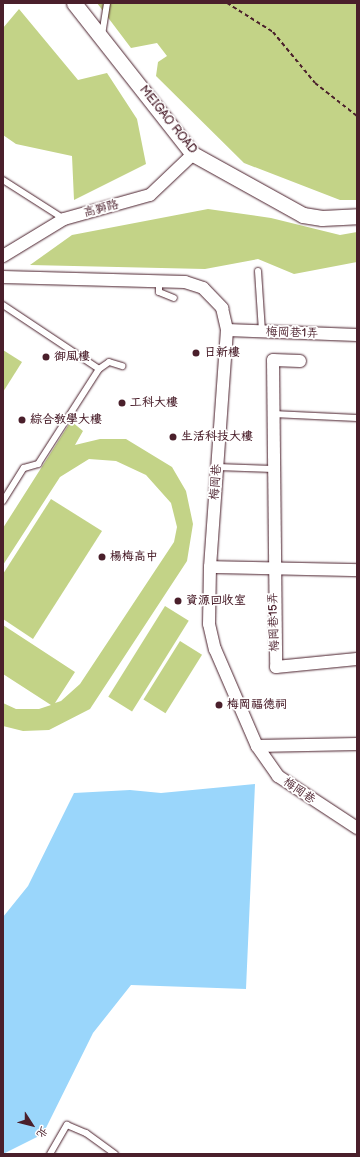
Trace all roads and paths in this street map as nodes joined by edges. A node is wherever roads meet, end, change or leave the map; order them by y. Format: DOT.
graph roads {
  1 [pos="74,3"];
  2 [pos="107,3"];
  3 [pos="227,3"];
  4 [pos="101,37"];
  5 [pos="357,116"];
  6 [pos="193,154"];
  7 [pos="3,180"];
  8 [pos="357,216"];
  9 [pos="64,219"];
  10 [pos="3,256"];
  11 [pos="258,271"];
  12 [pos="3,278"];
  13 [pos="159,281"];
  14 [pos="174,298"];
  15 [pos="3,305"];
  16 [pos="227,330"];
  17 [pos="262,332"];
  18 [pos="357,335"];
  19 [pos="300,361"];
  20 [pos="122,366"];
  21 [pos="99,369"];
  22 [pos="273,414"];
  23 [pos="357,418"];
  24 [pos="217,467"];
  25 [pos="273,469"];
  26 [pos="3,501"];
  27 [pos="210,567"];
  28 [pos="273,568"];
  29 [pos="357,570"];
  30 [pos="357,659"];
  31 [pos="357,744"];
  32 [pos="257,746"];
  33 [pos="357,828"];
  34 [pos="50,1154"];
  35 [pos="115,1154"];
  1 -- 4 [label="street, MEIGAO ROAD"];
  2 -- 4 [label="lane"];
  3 -- 5 [label="path"];
  4 -- 6 [label="street, MEIGAO ROAD"];
  6 -- 8 [label="street, MEIGAO ROAD"];
  6 -- 9 [label="street, 高獅路"];
  7 -- 9 [label="lane"];
  9 -- 10 [label="street, 高獅路"];
  11 -- 17 [label="lane"];
  12 -- 13 [label="street, 梅岡巷"];
  13 -- 14 [label="lane"];
  13 -- 16 [label="street, 梅岡巷"];
  15 -- 21 [label="lane"];
  16 -- 17 [label="street, 梅岡巷1弄"];
  16 -- 24 [label="street, 梅岡巷"];
  17 -- 18 [label="street, 梅岡巷1弄"];
  19 -- 22 [label="street, 梅岡巷15弄"];
  20 -- 21 [label="lane"];
  21 -- 26 [label="lane"];
  22 -- 23 [label="lane"];
  22 -- 25 [label="street, 梅岡巷15弄"];
  24 -- 25 [label="lane"];
  24 -- 27 [label="street, 梅岡巷"];
  25 -- 28 [label="street, 梅岡巷15弄"];
  27 -- 28 [label="street"];
  27 -- 32 [label="street, 梅岡巷"];
  28 -- 29 [label="street"];
  28 -- 30 [label="street, 梅岡巷15弄"];
  31 -- 32 [label="street"];
  32 -- 33 [label="street, 梅岡巷"];
  34 -- 35 [label="lane"];
}
